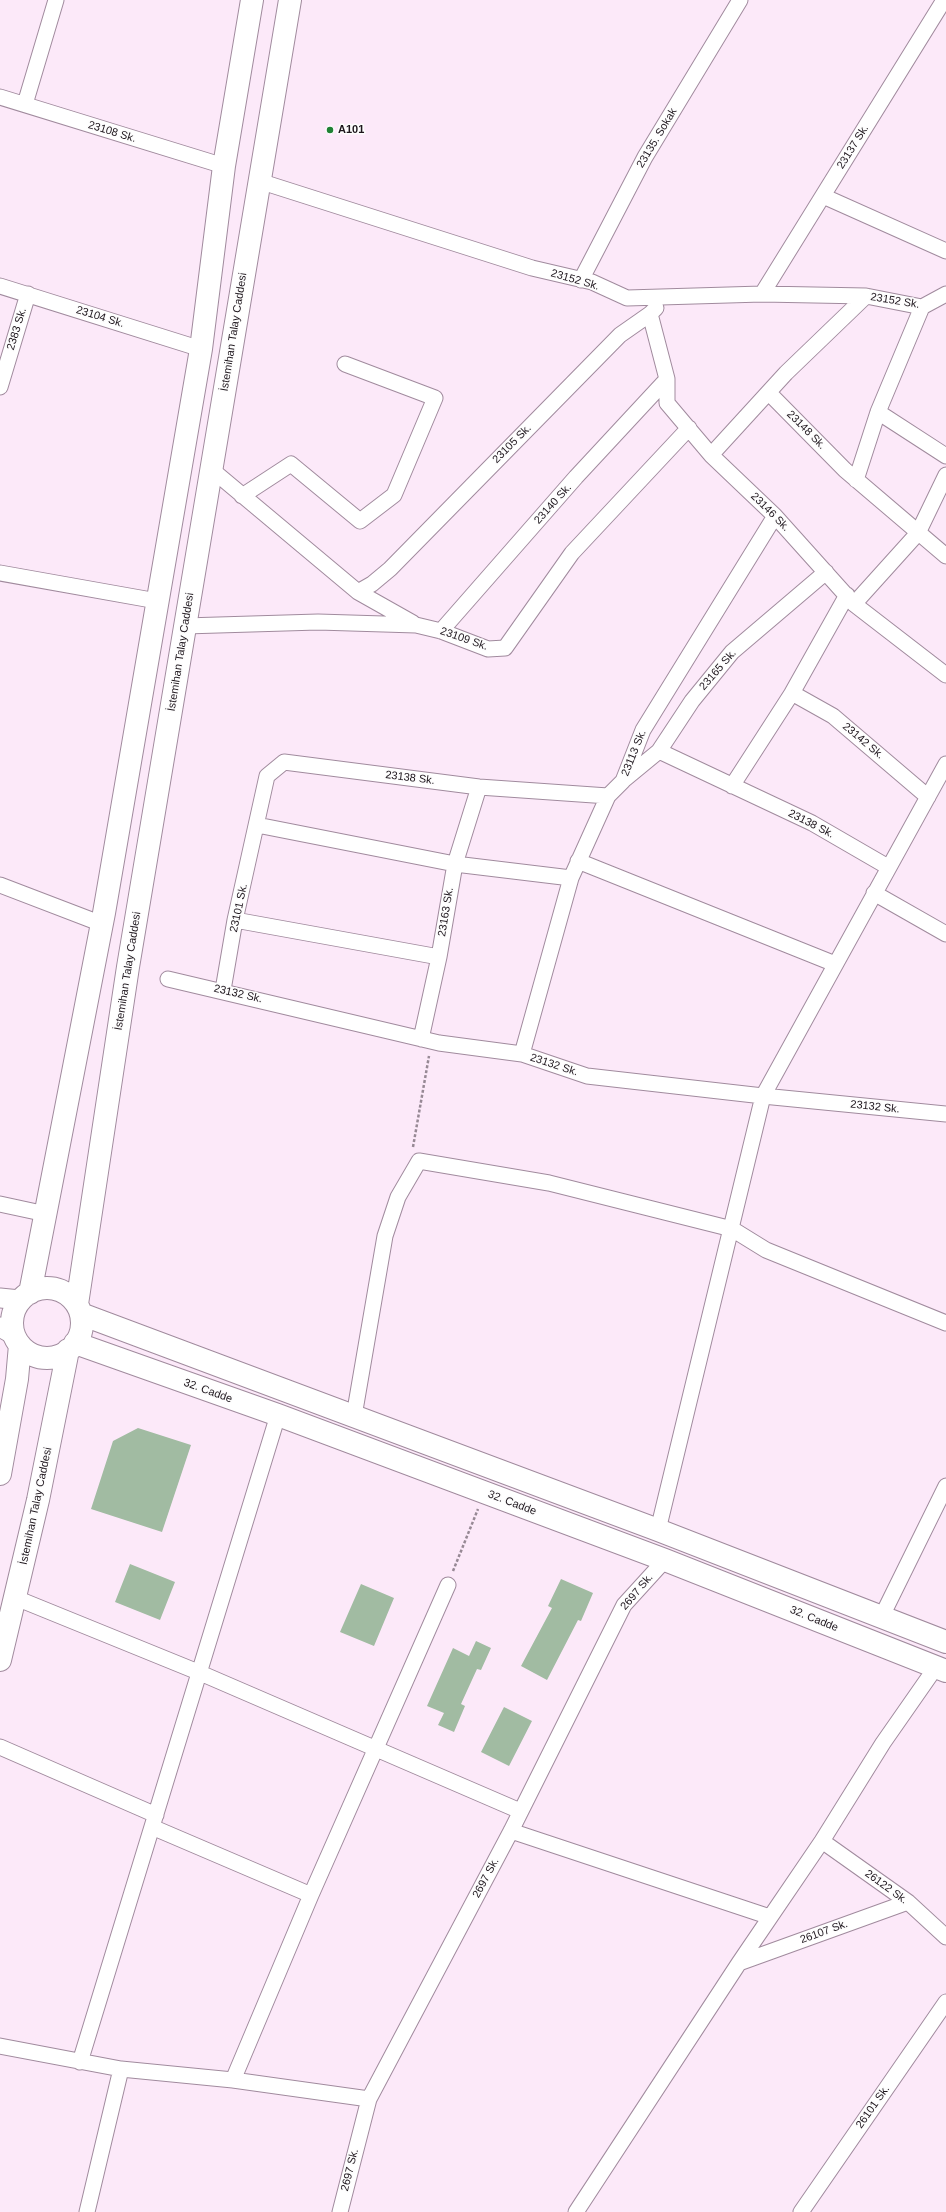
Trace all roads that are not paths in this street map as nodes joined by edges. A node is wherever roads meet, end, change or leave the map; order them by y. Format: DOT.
graph roads {
  1 [pos="56,0"];
  2 [pos="252,0"];
  3 [pos="290,0"];
  4 [pos="740,0"];
  5 [pos="944,0"];
  6 [pos="0,97"];
  7 [pos="25,104"];
  8 [pos="224,166"];
  9 [pos="259,181"];
  10 [pos="823,196"];
  11 [pos="946,251"];
  12 [pos="581,280"];
  13 [pos="0,286"];
  14 [pos="28,294"];
  15 [pos="762,294"];
  16 [pos="946,294"];
  17 [pos="866,296"];
  18 [pos="666,297"];
  19 [pos="922,307"];
  20 [pos="650,314"];
  21 [pos="201,349"];
  22 [pos="345,364"];
  23 [pos="666,379"];
  24 [pos="0,387"];
  25 [pos="769,393"];
  26 [pos="878,412"];
  27 [pos="688,428"];
  28 [pos="712,455"];
  29 [pos="946,456"];
  30 [pos="211,469"];
  31 [pos="946,475"];
  32 [pos="856,480"];
  33 [pos="242,496"];
  34 [pos="775,516"];
  35 [pos="918,533"];
  36 [pos="946,556"];
  37 [pos="826,572"];
  38 [pos="0,573"];
  39 [pos="358,592"];
  40 [pos="850,599"];
  41 [pos="157,601"];
  42 [pos="416,625"];
  43 [pos="185,626"];
  44 [pos="441,631"];
  45 [pos="946,675"];
  46 [pos="792,693"];
  47 [pos="659,751"];
  48 [pos="946,764"];
  49 [pos="623,781"];
  50 [pos="732,786"];
  51 [pos="479,787"];
  52 [pos="608,796"];
  53 [pos="928,797"];
  54 [pos="257,825"];
  55 [pos="578,861"];
  56 [pos="454,864"];
  57 [pos="888,867"];
  58 [pos="571,878"];
  59 [pos="0,885"];
  60 [pos="874,893"];
  61 [pos="236,920"];
  62 [pos="102,924"];
  63 [pos="946,934"];
  64 [pos="439,957"];
  65 [pos="835,964"];
  66 [pos="168,979"];
  67 [pos="223,990"];
  68 [pos="426,1040"];
  69 [pos="522,1054"];
  70 [pos="763,1096"];
  71 [pos="946,1113"];
  72 [pos="0,1204"];
  73 [pos="46,1214"];
  74 [pos="732,1229"];
  75 [pos="17,1297"];
  76 [pos="79,1309"];
  77 [pos="946,1323"];
  78 [pos="12,1336"];
  79 [pos="71,1347"];
  80 [pos="278,1415"];
  81 [pos="354,1416"];
  82 [pos="1,1460"];
  83 [pos="946,1486"];
  84 [pos="658,1530"];
  85 [pos="665,1560"];
  86 [pos="448,1584"];
  87 [pos="16,1598"];
  88 [pos="882,1616"];
  89 [pos="946,1642"];
  90 [pos="0,1660"];
  91 [pos="941,1669"];
  92 [pos="198,1672"];
  93 [pos="0,1747"];
  94 [pos="376,1749"];
  95 [pos="520,1811"];
  96 [pos="154,1821"];
  97 [pos="511,1831"];
  98 [pos="822,1841"];
  99 [pos="311,1895"];
  100 [pos="908,1902"];
  101 [pos="770,1917"];
  102 [pos="946,1937"];
  103 [pos="739,1963"];
  104 [pos="946,2002"];
  105 [pos="0,2046"];
  106 [pos="80,2062"];
  107 [pos="121,2068"];
  108 [pos="233,2080"];
  109 [pos="369,2099"];
  110 [pos="87,2212"];
  111 [pos="340,2212"];
  112 [pos="576,2212"];
  113 [pos="801,2212"];
  1 -- 7 [label="street"];
  2 -- 8 [label="main road"];
  3 -- 9 [label="main road, İstemihan Talay Caddesi"];
  4 -- 12 [label="street, 23135. Sokak"];
  5 -- 10 [label="street, 23137 Sk."];
  6 -- 7 [label="street, 23108 Sk."];
  7 -- 8 [label="street, 23108 Sk."];
  8 -- 21 [label="main road"];
  9 -- 12 [label="street, 23152 Sk."];
  9 -- 30 [label="main road, İstemihan Talay Caddesi"];
  10 -- 11 [label="street"];
  10 -- 15 [label="street, 23137 Sk."];
  12 -- 18 [label="street, 23152 Sk."];
  13 -- 14 [label="street, 23104 Sk."];
  14 -- 21 [label="street, 23104 Sk."];
  14 -- 24 [label="street, 2383 Sk."];
  15 -- 17 [label="street, 23152 Sk."];
  15 -- 18 [label="street, 23152 Sk."];
  16 -- 19 [label="street, 23152 Sk."];
  17 -- 19 [label="street, 23152 Sk."];
  17 -- 25 [label="street"];
  18 -- 20 [label="street, 23105 Sk."];
  19 -- 26 [label="street"];
  20 -- 23 [label="street, 23146 Sk."];
  20 -- 39 [label="street, 23105 Sk."];
  21 -- 41 [label="main road"];
  22 -- 33 [label="street"];
  23 -- 27 [label="street, 23146 Sk."];
  23 -- 44 [label="street, 23140 Sk."];
  25 -- 28 [label="street"];
  25 -- 32 [label="street, 23148 Sk."];
  26 -- 29 [label="street"];
  26 -- 32 [label="street"];
  27 -- 28 [label="street, 23146 Sk."];
  27 -- 44 [label="street, 23109 Sk."];
  28 -- 34 [label="street, 23146 Sk."];
  30 -- 33 [label="street"];
  30 -- 43 [label="main road, İstemihan Talay Caddesi"];
  31 -- 35 [label="street"];
  32 -- 35 [label="street, 23148 Sk."];
  33 -- 39 [label="street"];
  34 -- 37 [label="street, 23146 Sk."];
  34 -- 49 [label="street, 23113 Sk."];
  35 -- 36 [label="street, 23148 Sk."];
  35 -- 40 [label="street"];
  37 -- 40 [label="street, 23146 Sk."];
  37 -- 47 [label="street, 23165 Sk."];
  38 -- 41 [label="street"];
  39 -- 42 [label="street"];
  40 -- 45 [label="street, 23146 Sk."];
  40 -- 46 [label="street"];
  41 -- 62 [label="main road"];
  42 -- 43 [label="street, 23109 Sk."];
  42 -- 44 [label="street, 23109 Sk."];
  43 -- 76 [label="main road, İstemihan Talay Caddesi"];
  46 -- 50 [label="street"];
  46 -- 53 [label="street, 23142 Sk."];
  47 -- 49 [label="street, 23165 Sk."];
  47 -- 50 [label="street, 23138 Sk."];
  48 -- 53 [label="street"];
  49 -- 52 [label="street, 23113 Sk."];
  50 -- 57 [label="street, 23138 Sk."];
  51 -- 52 [label="street, 23138 Sk."];
  51 -- 54 [label="street, 23138 Sk."];
  51 -- 56 [label="street, 23163 Sk."];
  52 -- 55 [label="street, 23113 Sk."];
  53 -- 57 [label="street"];
  54 -- 56 [label="street"];
  54 -- 61 [label="street, 23101 Sk."];
  55 -- 58 [label="street, 23113 Sk."];
  55 -- 65 [label="street"];
  56 -- 58 [label="street"];
  56 -- 64 [label="street, 23163 Sk."];
  57 -- 60 [label="street"];
  58 -- 69 [label="street, 23113 Sk."];
  59 -- 62 [label="street"];
  60 -- 63 [label="street"];
  60 -- 65 [label="street"];
  61 -- 64 [label="street"];
  61 -- 67 [label="street, 23101 Sk."];
  62 -- 73 [label="main road"];
  64 -- 68 [label="street, 23163 Sk."];
  65 -- 70 [label="street"];
  66 -- 67 [label="street, 23132 Sk."];
  67 -- 68 [label="street, 23132 Sk."];
  68 -- 69 [label="street, 23132 Sk."];
  69 -- 70 [label="street, 23132 Sk."];
  70 -- 71 [label="street, 23132 Sk."];
  70 -- 74 [label="street"];
  72 -- 73 [label="street"];
  73 -- 75 [label="main road"];
  74 -- 77 [label="street"];
  74 -- 81 [label="street"];
  74 -- 84 [label="street"];
  75 -- 76 [label="main road"];
  75 -- 78 [label="main road"];
  76 -- 79 [label="main road"];
  76 -- 81 [label="main road"];
  78 -- 79 [label="main road"];
  78 -- 82 [label="main road"];
  79 -- 80 [label="main road, 32. Cadde"];
  79 -- 87 [label="main road, İstemihan Talay Caddesi"];
  80 -- 85 [label="main road, 32. Cadde"];
  80 -- 92 [label="street"];
  81 -- 84 [label="main road"];
  83 -- 88 [label="street"];
  84 -- 88 [label="main road"];
  85 -- 91 [label="main road, 32. Cadde"];
  85 -- 95 [label="street, 2697 Sk."];
  86 -- 94 [label="street"];
  87 -- 90 [label="main road, İstemihan Talay Caddesi"];
  87 -- 92 [label="street"];
  88 -- 89 [label="main road"];
  91 -- 98 [label="street"];
  92 -- 94 [label="street"];
  92 -- 96 [label="street"];
  93 -- 96 [label="street"];
  94 -- 95 [label="street"];
  94 -- 99 [label="street"];
  95 -- 97 [label="street, 2697 Sk."];
  96 -- 99 [label="street"];
  96 -- 106 [label="street"];
  97 -- 101 [label="street"];
  97 -- 109 [label="street, 2697 Sk."];
  98 -- 100 [label="street, 26122 Sk."];
  98 -- 101 [label="street"];
  99 -- 108 [label="street"];
  100 -- 102 [label="street, 26122 Sk."];
  100 -- 103 [label="street, 26107 Sk."];
  101 -- 103 [label="street"];
  103 -- 112 [label="street"];
  104 -- 113 [label="street, 26101 Sk."];
  105 -- 106 [label="street"];
  106 -- 107 [label="street"];
  107 -- 108 [label="street"];
  107 -- 110 [label="street"];
  108 -- 109 [label="street"];
  109 -- 111 [label="street, 2697 Sk."];
}
